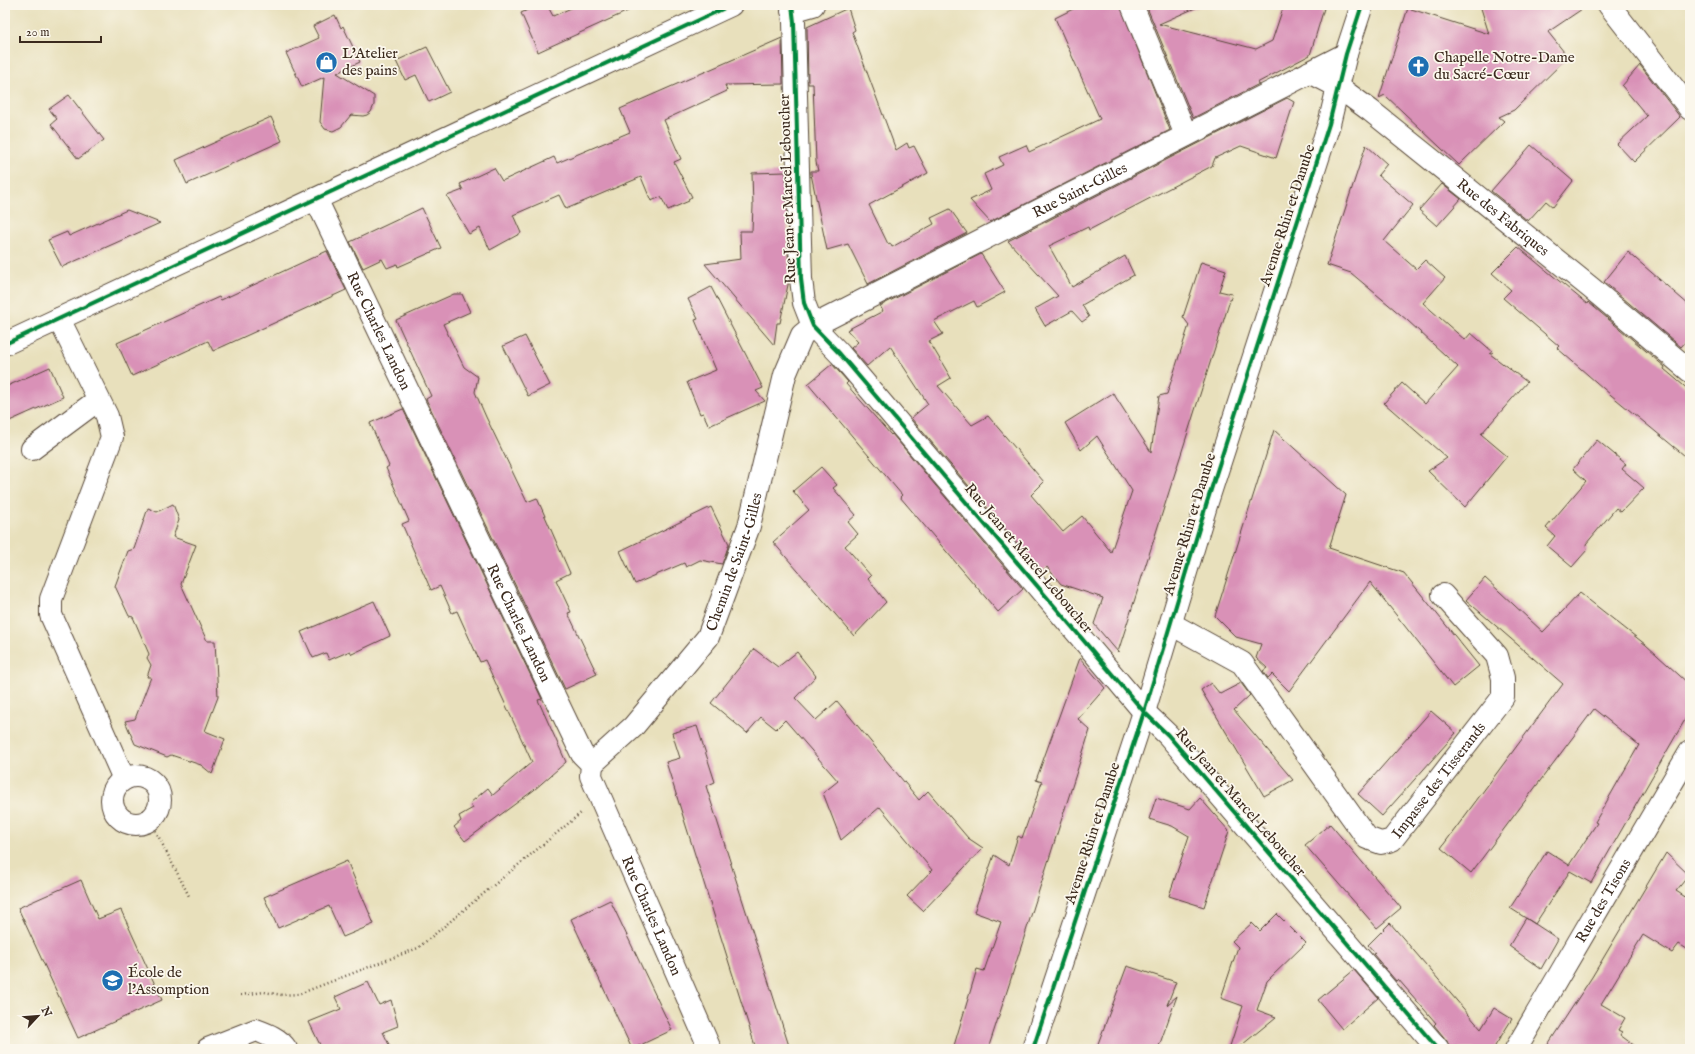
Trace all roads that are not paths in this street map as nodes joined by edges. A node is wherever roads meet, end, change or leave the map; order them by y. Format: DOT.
graph roads {
  1 [pos="731,5"];
  2 [pos="813,5"];
  3 [pos="1132,5"];
  4 [pos="1362,5"];
  5 [pos="1609,5"];
  6 [pos="792,8"];
  7 [pos="1346,54"];
  8 [pos="1310,72"];
  9 [pos="1337,86"];
  10 [pos="1690,109"];
  11 [pos="1186,135"];
  12 [pos="316,199"];
  13 [pos="59,319"];
  14 [pos="814,326"];
  15 [pos="5,344"];
  16 [pos="1690,371"];
  17 [pos="98,400"];
  18 [pos="32,449"];
  19 [pos="1443,594"];
  20 [pos="1171,624"];
  21 [pos="1144,712"];
  22 [pos="1690,752"];
  23 [pos="592,764"];
  24 [pos="124,779"];
  25 [pos="213,1047"];
  26 [pos="286,1049"];
  27 [pos="710,1049"];
  28 [pos="1033,1049"];
  29 [pos="1438,1049"];
  30 [pos="1516,1049"];
  1 -- 12 [label="street"];
  2 -- 6 [label="street"];
  3 -- 11 [label="street"];
  4 -- 7 [label="street, Avenue Rhin et Danube"];
  5 -- 10 [label="street"];
  6 -- 14 [label="street, Rue Jean et Marcel Leboucher"];
  7 -- 8 [label="street, Rue Saint-Gilles"];
  7 -- 9 [label="street, Avenue Rhin et Danube"];
  8 -- 9 [label="street, Rue des Fabriques"];
  8 -- 11 [label="street, Rue Saint-Gilles"];
  9 -- 16 [label="street, Rue des Fabriques"];
  9 -- 20 [label="street, Avenue Rhin et Danube"];
  11 -- 14 [label="street, Rue Saint-Gilles"];
  12 -- 13 [label="street"];
  12 -- 23 [label="street, Rue Charles Landon"];
  13 -- 15 [label="street"];
  13 -- 17 [label="street"];
  14 -- 21 [label="street, Rue Jean et Marcel Leboucher"];
  14 -- 23 [label="street, Chemin de Saint-Gilles"];
  17 -- 18 [label="street"];
  17 -- 24 [label="street"];
  19 -- 20 [label="street, Impasse des Tisserands"];
  20 -- 21 [label="street, Avenue Rhin et Danube"];
  21 -- 28 [label="street, Avenue Rhin et Danube"];
  21 -- 29 [label="street, Rue Jean et Marcel Leboucher"];
  22 -- 30 [label="street, Rue des Tisons"];
  23 -- 27 [label="street, Rue Charles Landon"];
  24 -- 24 [label="street"];
  25 -- 26 [label="street"];
}
